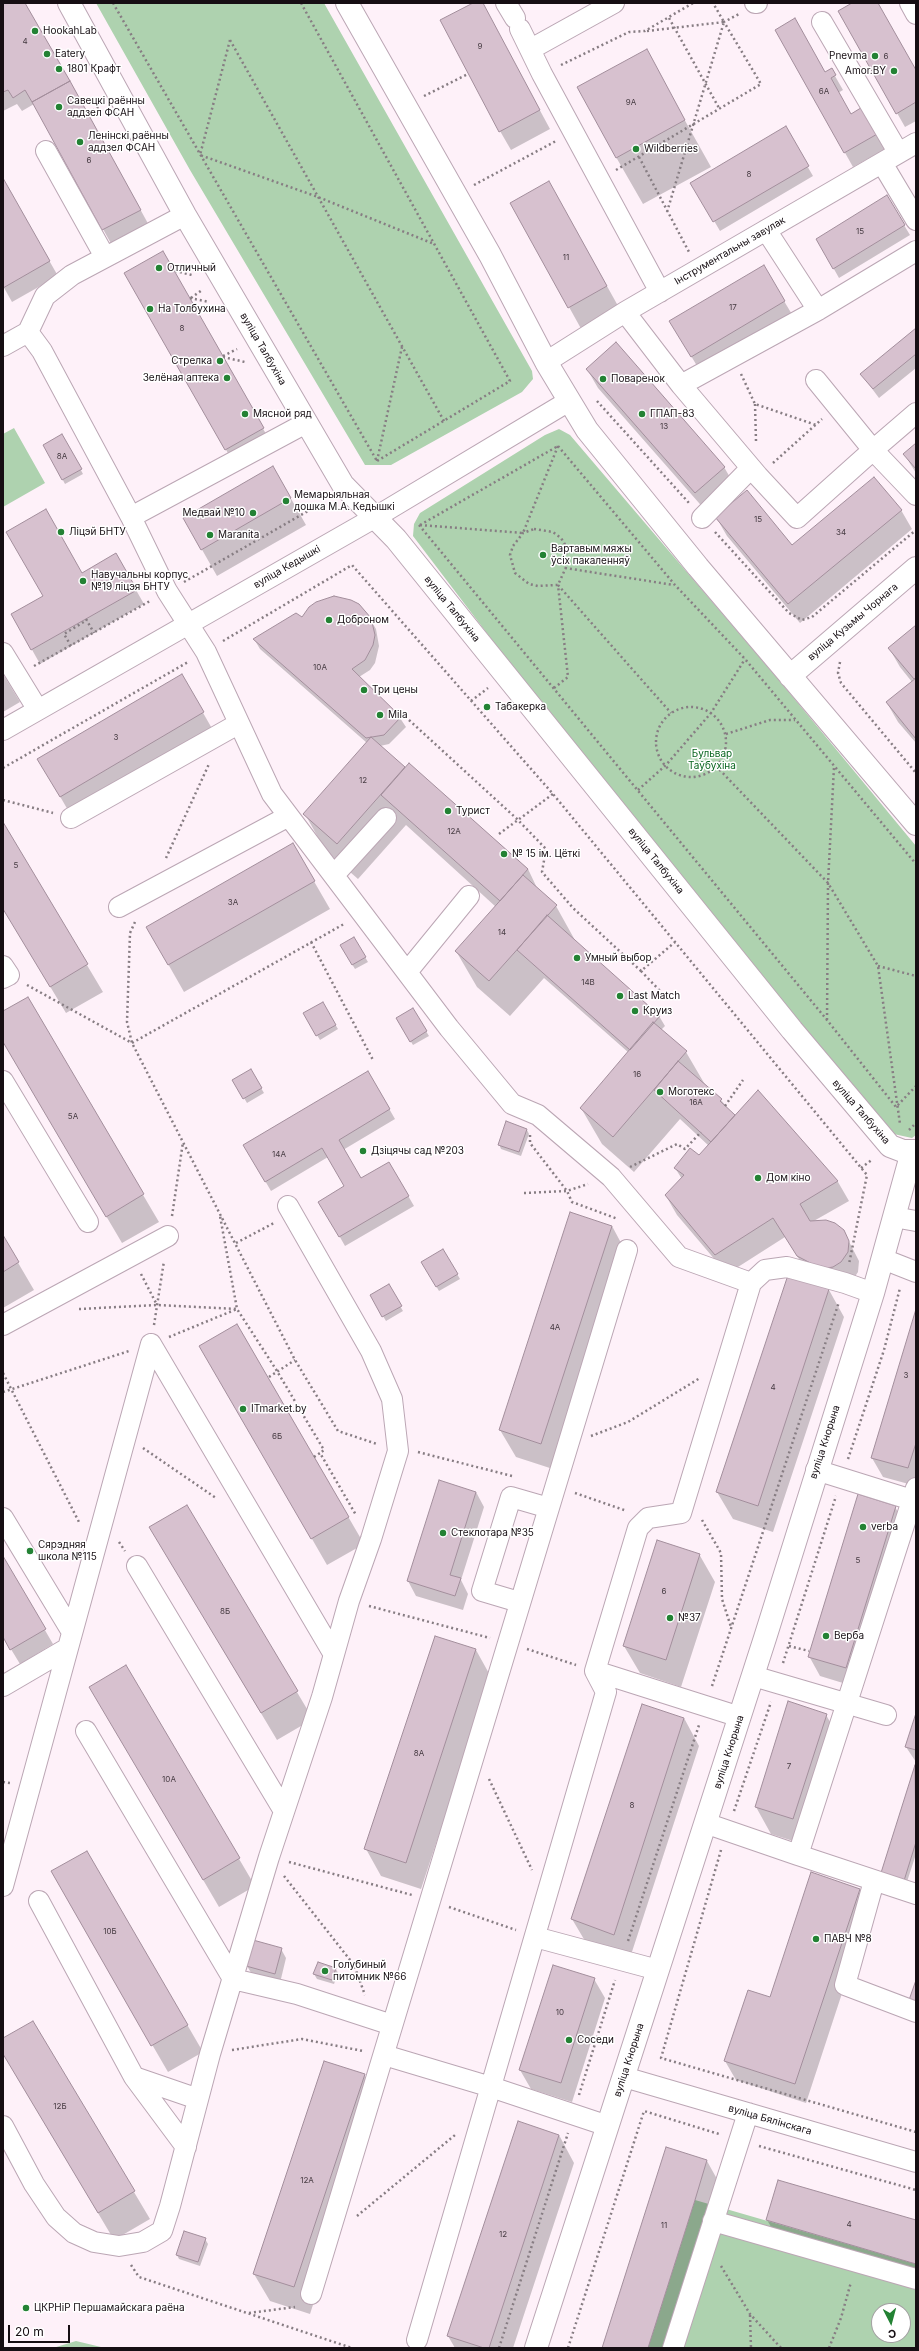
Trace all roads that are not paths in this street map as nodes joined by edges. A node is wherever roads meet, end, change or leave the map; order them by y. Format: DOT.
graph roads {
  1 [pos="69,3"];
  2 [pos="347,3"];
  3 [pos="614,3"];
  4 [pos="910,3"];
  5 [pos="916,14"];
  6 [pos="513,17"];
  7 [pos="822,22"];
  8 [pos="531,49"];
  9 [pos="916,143"];
  10 [pos="46,151"];
  11 [pos="898,152"];
  12 [pos="882,163"];
  13 [pos="185,215"];
  14 [pos="916,220"];
  15 [pos="766,230"];
  16 [pos="916,252"];
  17 [pos="105,257"];
  18 [pos="660,292"];
  19 [pos="818,310"];
  20 [pos="626,312"];
  21 [pos="28,332"];
  22 [pos="3,346"];
  23 [pos="546,362"];
  24 [pos="816,380"];
  25 [pos="681,385"];
  26 [pos="569,401"];
  27 [pos="916,413"];
  28 [pos="306,423"];
  29 [pos="873,450"];
  30 [pos="754,472"];
  31 [pos="916,495"];
  32 [pos="132,517"];
  33 [pos="374,518"];
  34 [pos="702,518"];
  35 [pos="916,568"];
  36 [pos="187,625"];
  37 [pos="3,653"];
  38 [pos="790,676"];
  39 [pos="38,710"];
  40 [pos="238,724"];
  41 [pos="3,730"];
  42 [pos="287,817"];
  43 [pos="71,818"];
  44 [pos="386,818"];
  45 [pos="916,824"];
  46 [pos="334,875"];
  47 [pos="469,896"];
  48 [pos="119,907"];
  49 [pos="407,972"];
  50 [pos="3,1081"];
  51 [pos="914,1152"];
  52 [pos="290,1210"];
  53 [pos="894,1217"];
  54 [pos="916,1221"];
  55 [pos="88,1222"];
  56 [pos="168,1236"];
  57 [pos="627,1250"];
  58 [pos="883,1259"];
  59 [pos="911,1270"];
  60 [pos="751,1283"];
  61 [pos="873,1293"];
  62 [pos="3,1325"];
  63 [pos="816,1470"];
  64 [pos="914,1494"];
  65 [pos="549,1508"];
  66 [pos="3,1518"];
  67 [pos="137,1566"];
  68 [pos="519,1602"];
  69 [pos="70,1640"];
  70 [pos="333,1653"];
  71 [pos="594,1671"];
  72 [pos="753,1676"];
  73 [pos="3,1686"];
  74 [pos="848,1703"];
  75 [pos="886,1715"];
  76 [pos="740,1717"];
  77 [pos="86,1731"];
  78 [pos="284,1811"];
  79 [pos="705,1823"];
  80 [pos="798,1856"];
  81 [pos="874,1881"];
  82 [pos="3,1886"];
  83 [pos="916,1894"];
  84 [pos="39,1901"];
  85 [pos="535,1937"];
  86 [pos="658,1970"];
  87 [pos="233,1979"];
  88 [pos="916,2012"];
  89 [pos="392,2025"];
  90 [pos="384,2055"];
  91 [pos="134,2077"];
  92 [pos="624,2077"];
  93 [pos="491,2087"];
  94 [pos="198,2099"];
  95 [pos="748,2113"];
  96 [pos="3,2126"];
  97 [pos="608,2126"];
  98 [pos="186,2148"];
  99 [pos="916,2162"];
  100 [pos="713,2221"];
  101 [pos="916,2279"];
  102 [pos="311,2294"];
  103 [pos="417,2340"];
  104 [pos="536,2348"];
  105 [pos="673,2348"];
  1 -- 13 [label="main road, вуліца Талбухіна"];
  2 -- 23 [label="main road"];
  3 -- 8 [label="street"];
  4 -- 5 [label="street"];
  6 -- 8 [label="street"];
  7 -- 11 [label="street"];
  8 -- 18 [label="street"];
  9 -- 11 [label="street, Інструментальны завулак"];
  10 -- 17 [label="street"];
  11 -- 12 [label="street, Інструментальны завулак"];
  12 -- 14 [label="street"];
  12 -- 15 [label="street, Інструментальны завулак"];
  13 -- 17 [label="street"];
  13 -- 28 [label="main road, вуліца Талбухіна"];
  15 -- 18 [label="street, Інструментальны завулак"];
  15 -- 19 [label="street"];
  16 -- 19 [label="street"];
  17 -- 21 [label="street"];
  18 -- 20 [label="street, Інструментальны завулак"];
  19 -- 25 [label="street"];
  20 -- 23 [label="street, Інструментальны завулак"];
  20 -- 25 [label="street"];
  21 -- 22 [label="street"];
  21 -- 32 [label="street"];
  23 -- 26 [label="main road"];
  24 -- 29 [label="street"];
  25 -- 30 [label="street"];
  26 -- 33 [label="street, вуліца Кедышкі"];
  26 -- 38 [label="main road"];
  27 -- 29 [label="street"];
  28 -- 32 [label="street"];
  28 -- 33 [label="main road, вуліца Талбухіна"];
  29 -- 30 [label="street"];
  29 -- 31 [label="street"];
  30 -- 34 [label="street"];
  32 -- 36 [label="street"];
  33 -- 36 [label="street, вуліца Кедышкі"];
  33 -- 51 [label="main road, вуліца Талбухіна"];
  35 -- 38 [label="main road, вуліца Кузьмы Чорнага"];
  36 -- 39 [label="street, вуліца Кедышкі"];
  36 -- 40 [label="street"];
  37 -- 39 [label="street"];
  38 -- 45 [label="main road"];
  39 -- 41 [label="street, вуліца Кедышкі"];
  40 -- 42 [label="street"];
  40 -- 43 [label="street"];
  42 -- 46 [label="street"];
  42 -- 48 [label="street"];
  44 -- 46 [label="street"];
  46 -- 49 [label="street"];
  47 -- 49 [label="street"];
  49 -- 60 [label="street"];
  50 -- 55 [label="street"];
  51 -- 53 [label="main road, вуліца Кнорына"];
  52 -- 70 [label="street"];
  53 -- 54 [label="street"];
  53 -- 58 [label="main road, вуліца Кнорына"];
  56 -- 62 [label="street"];
  57 -- 65 [label="street"];
  58 -- 59 [label="street"];
  58 -- 61 [label="main road, вуліца Кнорына"];
  60 -- 61 [label="street"];
  60 -- 71 [label="street"];
  61 -- 63 [label="main road, вуліца Кнорына"];
  63 -- 64 [label="street"];
  63 -- 72 [label="main road, вуліца Кнорына"];
  64 -- 74 [label="street"];
  65 -- 68 [label="street"];
  65 -- 68 [label="street"];
  66 -- 69 [label="street"];
  67 -- 78 [label="street"];
  68 -- 89 [label="street"];
  69 -- 70 [label="street"];
  69 -- 73 [label="street"];
  69 -- 82 [label="street"];
  70 -- 78 [label="street"];
  71 -- 76 [label="street"];
  71 -- 85 [label="street"];
  72 -- 74 [label="street"];
  72 -- 76 [label="main road, вуліца Кнорына"];
  74 -- 75 [label="street"];
  74 -- 80 [label="street"];
  76 -- 79 [label="main road, вуліца Кнорына"];
  77 -- 87 [label="street"];
  78 -- 87 [label="street"];
  79 -- 80 [label="street"];
  79 -- 86 [label="main road, вуліца Кнорына"];
  80 -- 81 [label="street"];
  81 -- 83 [label="street"];
  81 -- 88 [label="street"];
  84 -- 91 [label="street"];
  85 -- 86 [label="street"];
  85 -- 93 [label="street"];
  86 -- 92 [label="main road, вуліца Кнорына"];
  87 -- 89 [label="street"];
  87 -- 94 [label="street"];
  89 -- 90 [label="street"];
  90 -- 93 [label="street"];
  90 -- 102 [label="street"];
  91 -- 94 [label="street"];
  91 -- 98 [label="street"];
  92 -- 95 [label="street, вуліца Бялінскага"];
  92 -- 97 [label="main road, вуліца Кнорына"];
  93 -- 97 [label="street"];
  93 -- 103 [label="street"];
  94 -- 98 [label="street"];
  95 -- 99 [label="street, вуліца Бялінскага"];
  95 -- 100 [label="street"];
  96 -- 98 [label="street"];
  97 -- 104 [label="main road, вуліца Кнорына"];
  100 -- 101 [label="street"];
  100 -- 105 [label="street"];
}
